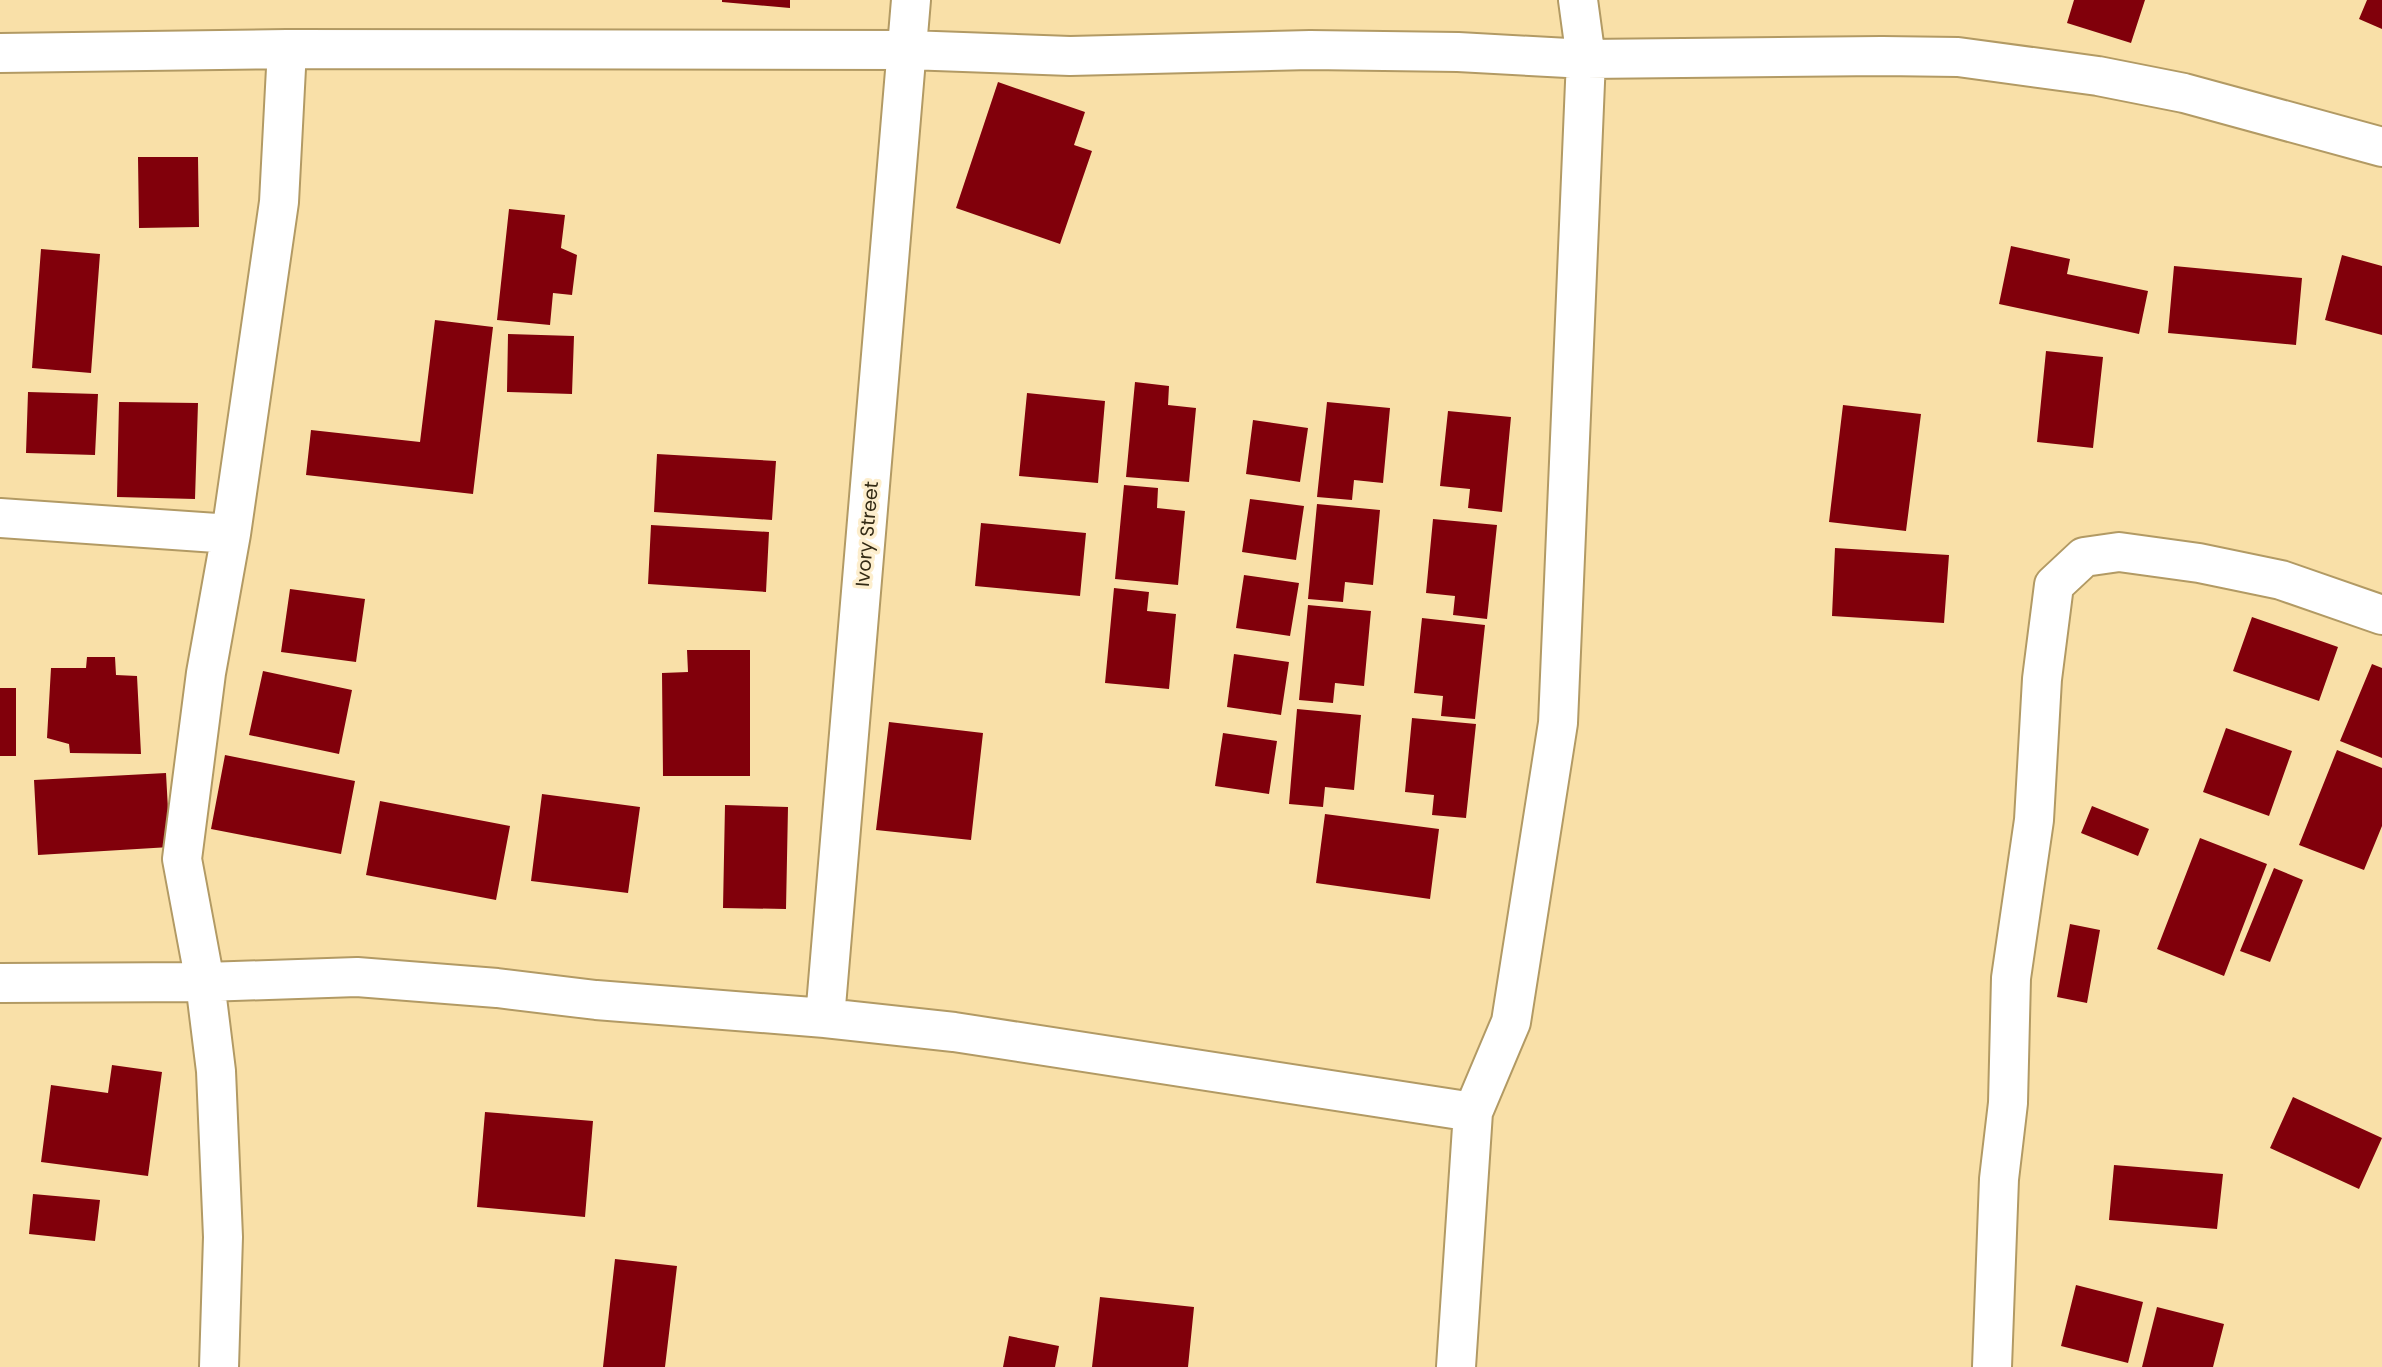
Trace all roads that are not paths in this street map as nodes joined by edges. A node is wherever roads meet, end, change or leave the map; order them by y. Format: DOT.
graph roads {
  1 [pos="911,0"];
  2 [pos="1578,0"];
  3 [pos="286,49"];
  4 [pos="908,50"];
  5 [pos="0,53"];
  6 [pos="1586,59"];
  7 [pos="2382,147"];
  8 [pos="0,518"];
  9 [pos="231,534"];
  10 [pos="2382,615"];
  11 [pos="205,982"];
  12 [pos="0,983"];
  13 [pos="825,1018"];
  14 [pos="1473,1112"];
  15 [pos="219,1367"];
  16 [pos="1456,1367"];
  17 [pos="1992,1367"];
  1 -- 4 [label="street, Ivory Street"];
  2 -- 6 [label="street"];
  3 -- 4 [label="street"];
  3 -- 5 [label="street"];
  3 -- 9 [label="street"];
  4 -- 6 [label="street"];
  4 -- 13 [label="street, Ivory Street"];
  6 -- 7 [label="street"];
  6 -- 14 [label="street"];
  8 -- 9 [label="street"];
  9 -- 11 [label="street"];
  10 -- 17 [label="street"];
  11 -- 12 [label="street"];
  11 -- 13 [label="street"];
  11 -- 15 [label="street"];
  13 -- 14 [label="street"];
  14 -- 16 [label="street"];
}
